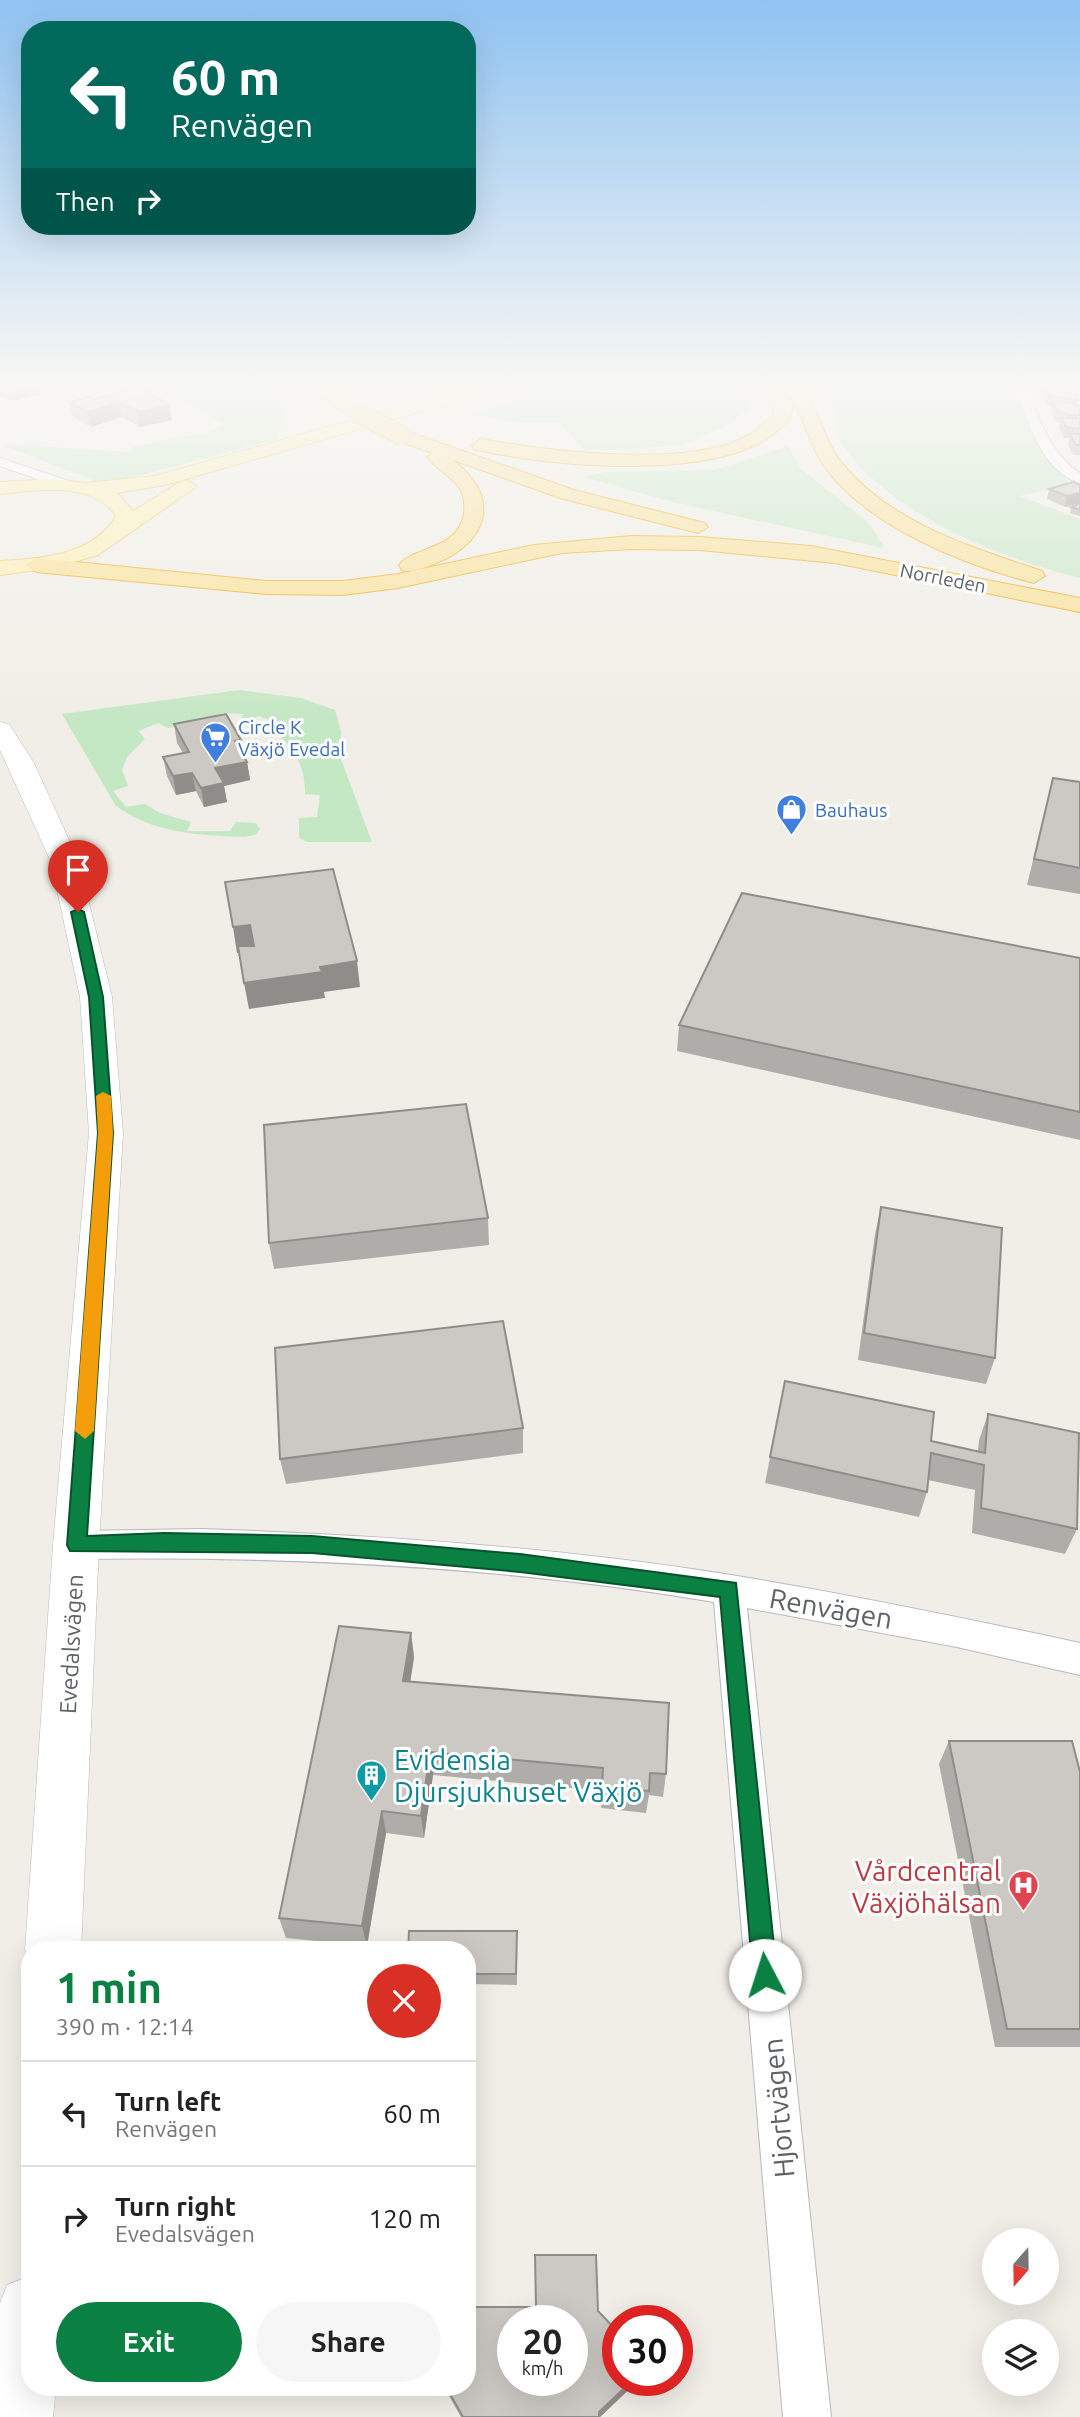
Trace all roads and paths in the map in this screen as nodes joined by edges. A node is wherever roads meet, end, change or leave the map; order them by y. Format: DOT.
graph roads {
  1 [pos="111,500"];
  2 [pos="161,500"];
  3 [pos="476,500"];
  4 [pos="592,500"];
  5 [pos="615,500"];
  6 [pos="870,500"];
  7 [pos="116,533"];
  8 [pos="837,557"];
  9 [pos="13,568"];
  10 [pos="1080,590"];
  11 [pos="1080,598"];
  12 [pos="1080,605"];
  13 [pos="0,729"];
  14 [pos="76,1545"];
  15 [pos="729,1590"];
  16 [pos="1080,1659"];
  17 [pos="54,1941"];
  18 [pos="22,2396"];
  19 [pos="20,2417"];
  20 [pos="807,2417"];
  1 -- 7 [label="main road"];
  2 -- 7 [label="main road"];
  3 -- 7 [label="highway"];
  4 -- 8 [label="highway, Norrleden"];
  5 -- 11 [label="highway, Norrleden"];
  6 -- 10 [label="highway"];
  7 -- 9 [label="main road"];
  8 -- 9 [label="highway"];
  8 -- 12 [label="highway, Norrleden"];
  13 -- 14 [label="street, Evedalsvägen"];
  14 -- 15 [label="street, Renvägen"];
  14 -- 17 [label="street, Evedalsvägen"];
  15 -- 16 [label="street, Renvägen"];
  15 -- 20 [label="street, Hjortvägen"];
  18 -- 19 [label="street"];
}
